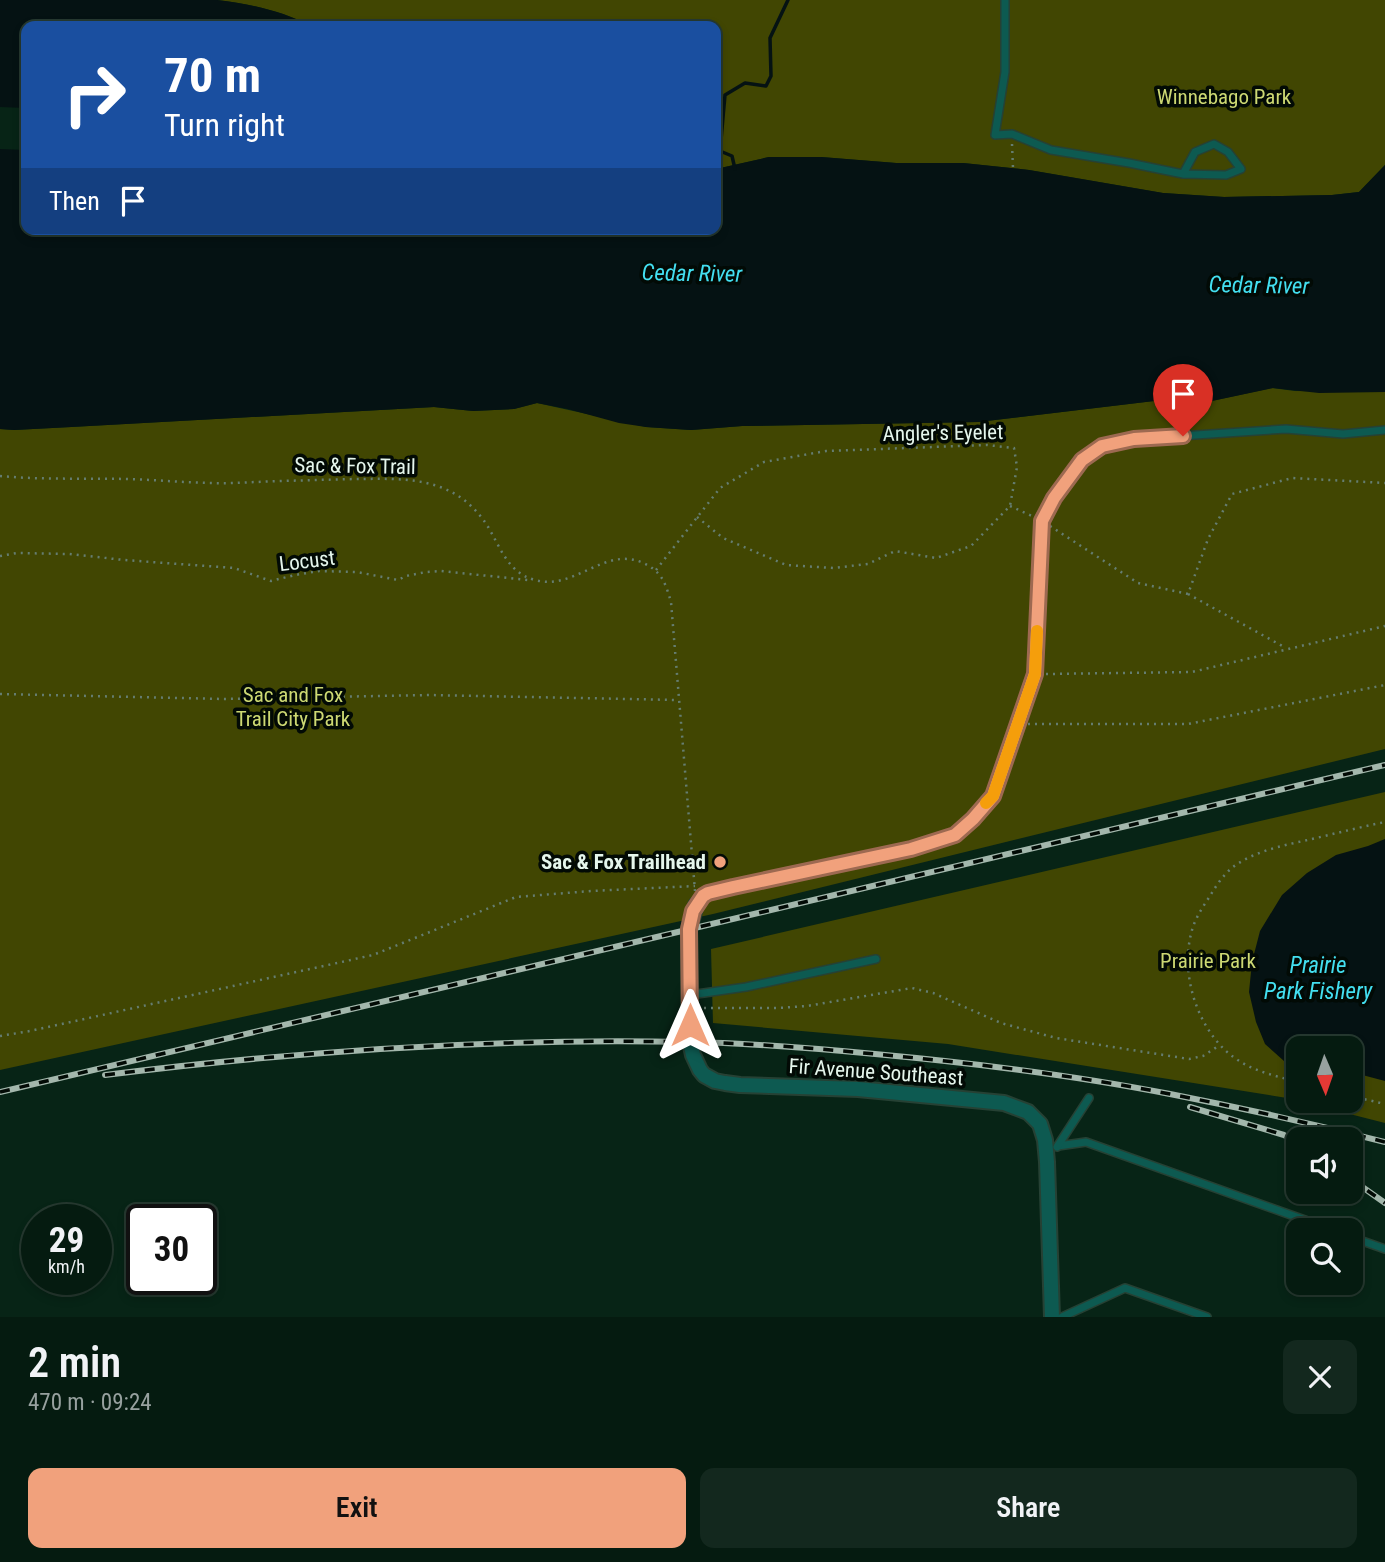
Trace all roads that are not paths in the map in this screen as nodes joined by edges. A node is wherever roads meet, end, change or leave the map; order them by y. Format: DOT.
graph roads {
  1 [pos="1005,0"];
  2 [pos="1183,174"];
  3 [pos="1385,430"];
  4 [pos="696,905"];
  5 [pos="876,959"];
  6 [pos="690,1002"];
  7 [pos="1089,1098"];
  8 [pos="1058,1146"];
  9 [pos="1047,1162"];
  10 [pos="1300,1218"];
  11 [pos="1363,1241"];
  12 [pos="1385,1249"];
  13 [pos="1052,1317"];
  14 [pos="1062,1317"];
  15 [pos="1207,1317"];
  1 -- 2 [label="lane"];
  2 -- 2 [label="lane"];
  3 -- 4 [label="lane"];
  4 -- 6 [label="street"];
  5 -- 6 [label="lane"];
  6 -- 9 [label="street, Fir Avenue Southeast"];
  7 -- 8 [label="lane"];
  8 -- 9 [label="lane"];
  8 -- 10 [label="lane"];
  9 -- 13 [label="street"];
  11 -- 12 [label="lane"];
  14 -- 15 [label="lane"];
}
